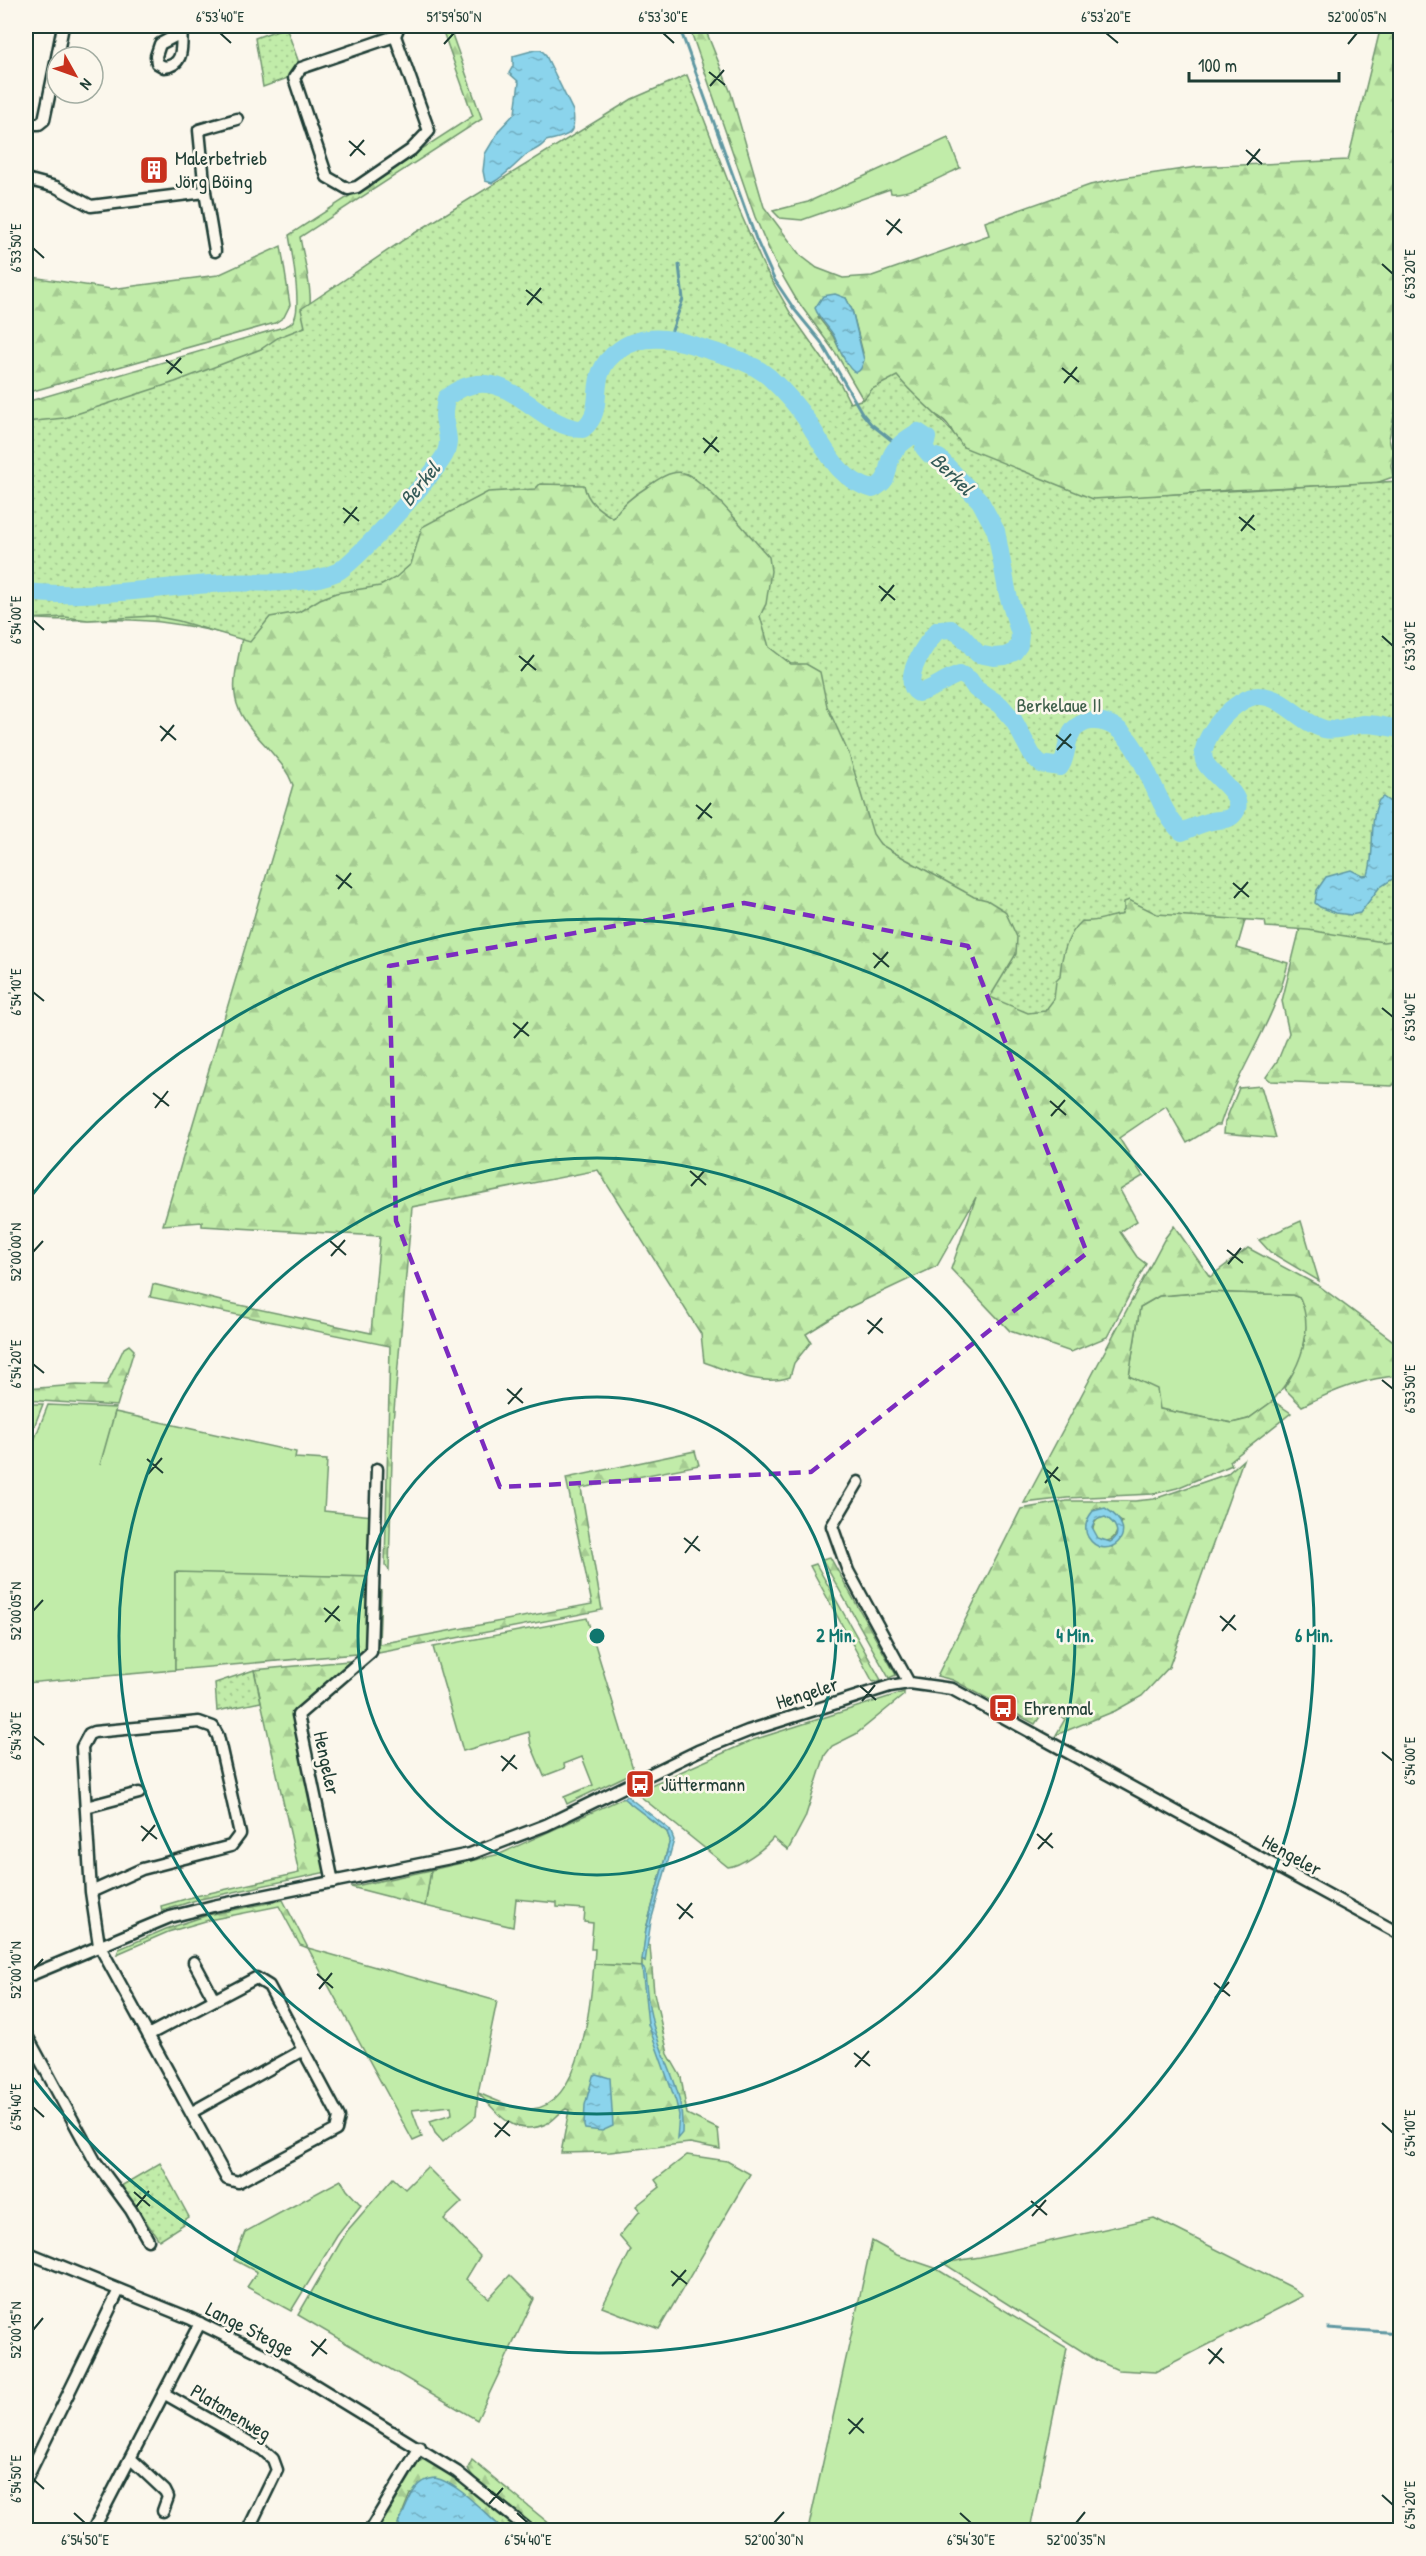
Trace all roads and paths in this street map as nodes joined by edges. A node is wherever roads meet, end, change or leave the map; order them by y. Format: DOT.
graph roads {
  1 [pos="63,26"];
  2 [pos="397,31"];
  3 [pos="59,45"];
  4 [pos="47,105"];
  5 [pos="237,119"];
  6 [pos="26,124"];
  7 [pos="26,179"];
  8 [pos="205,192"];
  9 [pos="215,251"];
  10 [pos="377,1468"];
  11 [pos="858,1482"];
  12 [pos="909,1683"];
  13 [pos="139,1793"];
  14 [pos="86,1807"];
  15 [pos="333,1882"];
  16 [pos="91,1892"];
  17 [pos="1401,1934"];
  18 [pos="99,1945"];
  19 [pos="194,1962"];
  20 [pos="26,1977"];
  21 [pos="214,1999"];
  22 [pos="26,2034"];
  23 [pos="148,2035"];
  24 [pos="303,2050"];
  25 [pos="192,2112"];
  26 [pos="148,2240"];
  27 [pos="26,2252"];
  28 [pos="119,2290"];
  29 [pos="200,2323"];
  30 [pos="165,2394"];
  31 [pos="420,2447"];
  32 [pos="131,2459"];
  33 [pos="26,2480"];
  34 [pos="164,2511"];
  35 [pos="93,2530"];
  36 [pos="248,2530"];
  37 [pos="370,2530"];
  38 [pos="529,2530"];
  1 -- 3 [label="street"];
  2 -- 2 [label="street"];
  4 -- 6 [label="street"];
  5 -- 8 [label="street"];
  7 -- 8 [label="street"];
  8 -- 9 [label="street"];
  10 -- 15 [label="street, Hengeler"];
  11 -- 12 [label="street"];
  12 -- 15 [label="street, Hengeler"];
  12 -- 17 [label="street, Hengeler"];
  13 -- 14 [label="street"];
  14 -- 16 [label="street"];
  14 -- 16 [label="street"];
  15 -- 18 [label="street, Hengeler"];
  16 -- 18 [label="street"];
  18 -- 20 [label="street, Hengeler"];
  18 -- 23 [label="street"];
  19 -- 21 [label="street"];
  21 -- 23 [label="street"];
  21 -- 24 [label="street"];
  22 -- 26 [label="street"];
  23 -- 25 [label="street"];
  24 -- 25 [label="street"];
  24 -- 25 [label="street"];
  27 -- 28 [label="street, Lange Stegge"];
  28 -- 29 [label="street, Lange Stegge"];
  28 -- 33 [label="street"];
  29 -- 30 [label="street, Platanenweg"];
  29 -- 31 [label="street, Lange Stegge"];
  30 -- 32 [label="street, Platanenweg"];
  30 -- 36 [label="street, Platanenweg"];
  31 -- 37 [label="street"];
  31 -- 38 [label="street, Lange Stegge"];
  32 -- 34 [label="street"];
  32 -- 35 [label="street, Platanenweg"];
}
